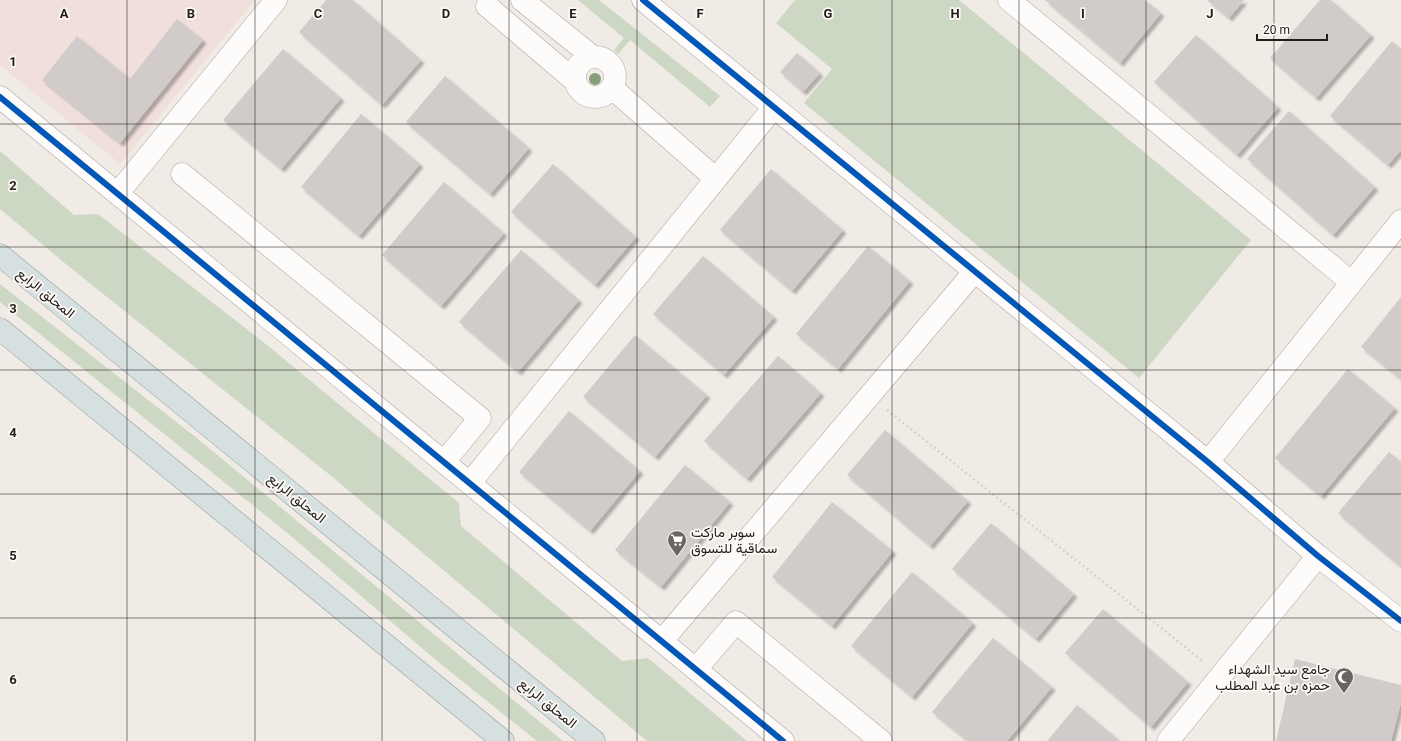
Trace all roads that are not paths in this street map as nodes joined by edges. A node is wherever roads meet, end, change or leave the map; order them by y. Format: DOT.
graph roads {
  1 [pos="276,0"];
  2 [pos="522,0"];
  3 [pos="643,0"];
  4 [pos="1009,0"];
  5 [pos="485,2"];
  6 [pos="593,57"];
  7 [pos="575,81"];
  8 [pos="612,88"];
  9 [pos="0,97"];
  10 [pos="774,107"];
  11 [pos="182,174"];
  12 [pos="716,179"];
  13 [pos="118,193"];
  14 [pos="1401,221"];
  15 [pos="0,255"];
  16 [pos="975,271"];
  17 [pos="1351,282"];
  18 [pos="0,329"];
  19 [pos="444,462"];
  20 [pos="1208,462"];
  21 [pos="470,483"];
  22 [pos="1318,556"];
  23 [pos="1401,621"];
  24 [pos="662,641"];
  25 [pos="696,669"];
  26 [pos="503,741"];
  27 [pos="594,741"];
  28 [pos="783,741"];
  29 [pos="881,741"];
  30 [pos="1168,741"];
  1 -- 13 [label="street"];
  2 -- 6 [label="street"];
  3 -- 10 [label="street"];
  4 -- 17 [label="street"];
  5 -- 7 [label="street"];
  6 -- 7 [label="street"];
  6 -- 8 [label="street"];
  7 -- 8 [label="street"];
  8 -- 12 [label="street"];
  9 -- 13 [label="street"];
  10 -- 12 [label="street"];
  10 -- 16 [label="street"];
  11 -- 19 [label="street"];
  12 -- 21 [label="street"];
  13 -- 19 [label="street"];
  14 -- 17 [label="street"];
  15 -- 27 [label="main road, المحلق الرابع"];
  16 -- 20 [label="street"];
  16 -- 24 [label="street"];
  17 -- 20 [label="street"];
  18 -- 26 [label="main road"];
  19 -- 21 [label="street"];
  20 -- 22 [label="street"];
  21 -- 24 [label="street"];
  22 -- 23 [label="street"];
  22 -- 30 [label="street"];
  24 -- 25 [label="street"];
  25 -- 28 [label="street"];
  25 -- 29 [label="street"];
}
